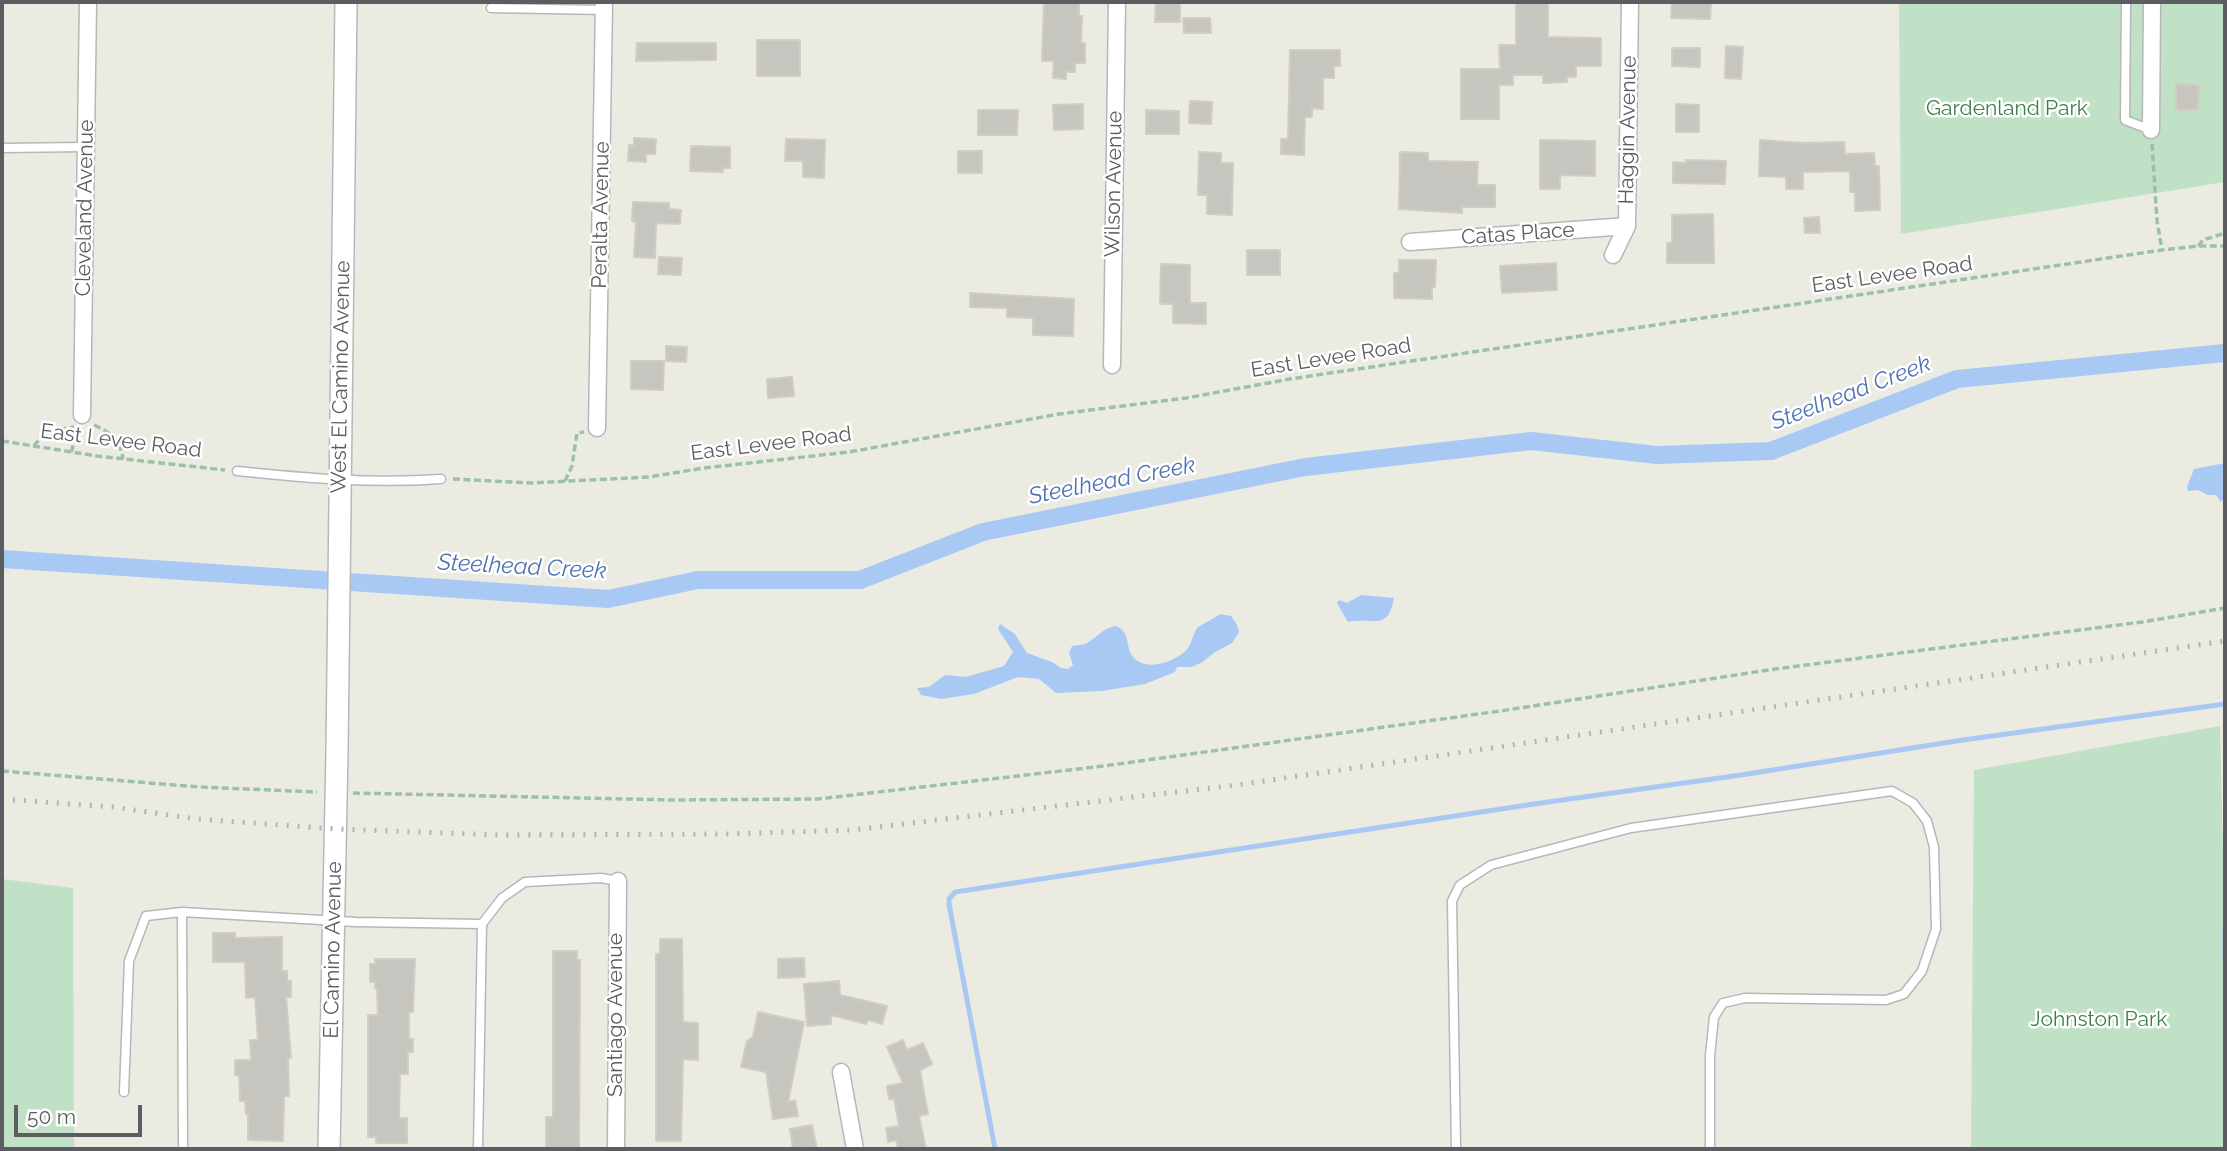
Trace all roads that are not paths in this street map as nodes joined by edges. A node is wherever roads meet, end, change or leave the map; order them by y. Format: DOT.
graph roads {
  1 [pos="88,2"];
  2 [pos="346,2"];
  3 [pos="1117,2"];
  4 [pos="1630,2"];
  5 [pos="2126,2"];
  6 [pos="2152,2"];
  7 [pos="604,6"];
  8 [pos="491,8"];
  9 [pos="2151,130"];
  10 [pos="86,147"];
  11 [pos="2,148"];
  12 [pos="1627,226"];
  13 [pos="1410,242"];
  14 [pos="1613,255"];
  15 [pos="1112,365"];
  16 [pos="82,419"];
  17 [pos="597,428"];
  18 [pos="237,471"];
  19 [pos="440,479"];
  20 [pos="340,481"];
  21 [pos="337,751"];
  22 [pos="618,881"];
  23 [pos="182,912"];
  24 [pos="333,921"];
  25 [pos="482,924"];
  26 [pos="841,1073"];
  27 [pos="124,1092"];
  28 [pos="183,1149"];
  29 [pos="329,1149"];
  30 [pos="478,1149"];
  31 [pos="616,1149"];
  32 [pos="855,1149"];
  33 [pos="1456,1149"];
  34 [pos="1710,1149"];
  1 -- 10 [label="street, Cleveland Avenue"];
  2 -- 20 [label="main road, West El Camino Avenue"];
  3 -- 15 [label="street, Wilson Avenue"];
  4 -- 12 [label="street, Haggin Avenue"];
  5 -- 9 [label="lane"];
  6 -- 9 [label="street"];
  7 -- 8 [label="lane"];
  7 -- 17 [label="street, Peralta Avenue"];
  10 -- 11 [label="lane"];
  10 -- 16 [label="street, Cleveland Avenue"];
  12 -- 13 [label="street, Catas Place"];
  12 -- 14 [label="street, Haggin Avenue"];
  18 -- 20 [label="lane"];
  19 -- 20 [label="lane"];
  20 -- 21 [label="main road, West El Camino Avenue"];
  21 -- 24 [label="main road, El Camino Avenue"];
  22 -- 25 [label="lane"];
  22 -- 31 [label="street, Santiago Avenue"];
  23 -- 24 [label="lane"];
  23 -- 27 [label="lane"];
  23 -- 28 [label="lane"];
  24 -- 25 [label="lane"];
  24 -- 29 [label="main road, El Camino Avenue"];
  25 -- 30 [label="lane"];
  26 -- 32 [label="street"];
  33 -- 34 [label="lane"];
}
